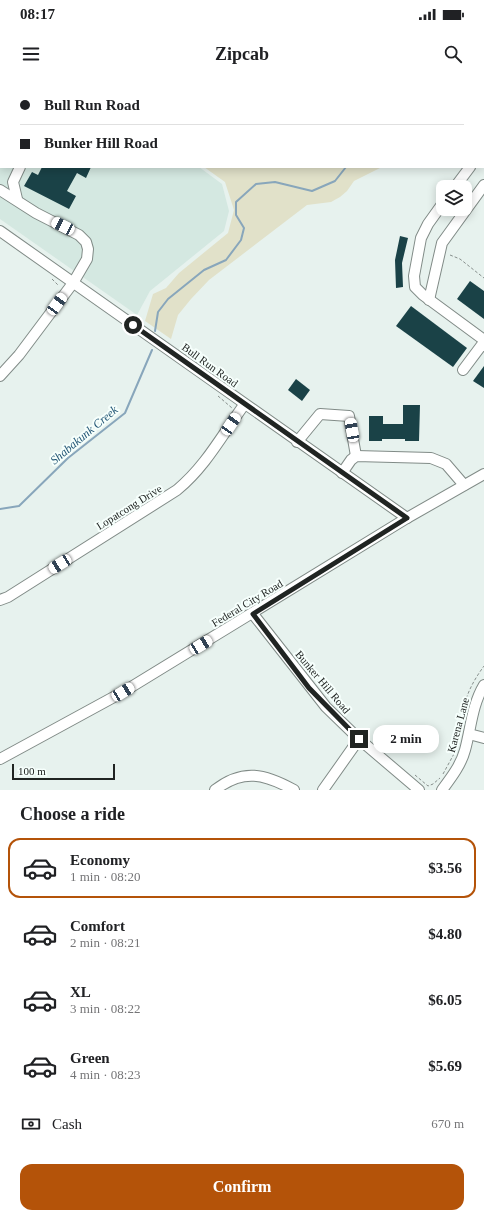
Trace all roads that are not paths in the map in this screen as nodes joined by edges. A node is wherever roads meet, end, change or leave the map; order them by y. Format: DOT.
graph roads {
  1 [pos="20,168"];
  2 [pos="469,168"];
  3 [pos="460,180"];
  4 [pos="13,182"];
  5 [pos="484,185"];
  6 [pos="0,189"];
  7 [pos="17,199"];
  8 [pos="436,213"];
  9 [pos="0,230"];
  10 [pos="73,283"];
  11 [pos="429,300"];
  12 [pos="484,341"];
  13 [pos="463,370"];
  14 [pos="0,376"];
  15 [pos="241,409"];
  16 [pos="297,442"];
  17 [pos="356,456"];
  18 [pos="342,474"];
  19 [pos="484,474"];
  20 [pos="464,485"];
  21 [pos="407,518"];
  22 [pos="0,600"];
  23 [pos="253,614"];
  24 [pos="484,685"];
  25 [pos="469,734"];
  26 [pos="484,738"];
  27 [pos="359,739"];
  28 [pos="0,760"];
  29 [pos="424,788"];
  30 [pos="215,790"];
  31 [pos="294,790"];
  32 [pos="323,790"];
  33 [pos="442,790"];
  1 -- 4 [label="street"];
  2 -- 3 [label="street"];
  4 -- 6 [label="street"];
  4 -- 7 [label="street"];
  5 -- 11 [label="street"];
  6 -- 7 [label="street"];
  7 -- 10 [label="street"];
  8 -- 11 [label="street"];
  9 -- 10 [label="street, Bull Run Road"];
  10 -- 14 [label="street"];
  10 -- 15 [label="street, Bull Run Road"];
  11 -- 12 [label="street"];
  12 -- 13 [label="street"];
  15 -- 16 [label="street, Bull Run Road"];
  15 -- 22 [label="street, Lopatcong Drive"];
  16 -- 17 [label="street"];
  16 -- 18 [label="street, Bull Run Road"];
  17 -- 18 [label="street"];
  17 -- 20 [label="street"];
  18 -- 21 [label="street, Bull Run Road"];
  19 -- 20 [label="street, Federal City Road"];
  20 -- 21 [label="street, Federal City Road"];
  21 -- 23 [label="street, Federal City Road"];
  23 -- 27 [label="street, Bunker Hill Road"];
  23 -- 28 [label="street, Federal City Road"];
  24 -- 25 [label="street, Karena Lane"];
  25 -- 26 [label="street"];
  25 -- 33 [label="street, Karena Lane"];
  27 -- 29 [label="street, Bunker Hill Road"];
  27 -- 32 [label="street"];
  30 -- 31 [label="street"];
}
